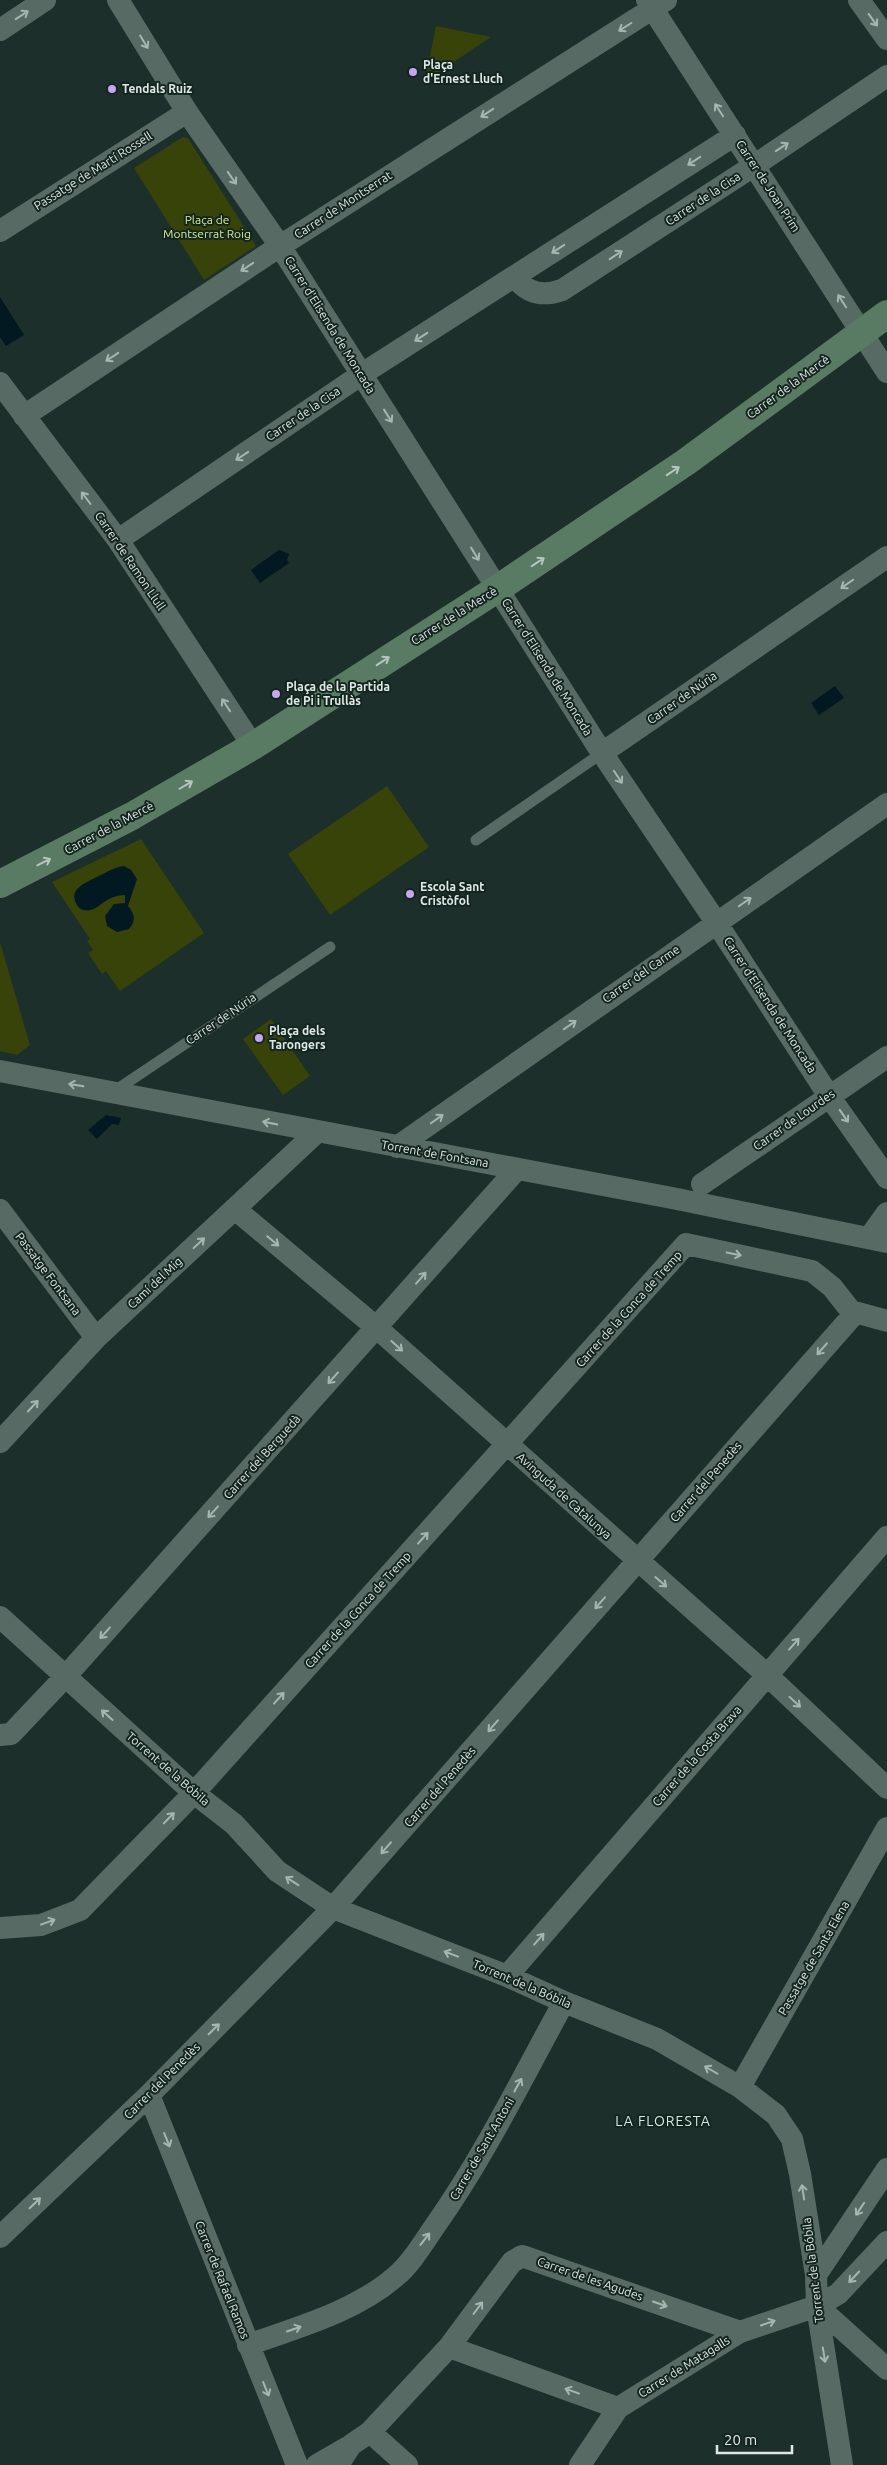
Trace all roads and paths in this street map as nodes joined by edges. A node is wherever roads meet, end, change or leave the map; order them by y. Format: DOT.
graph roads {
  1 [pos="45,0"];
  2 [pos="118,0"];
  3 [pos="859,0"];
  4 [pos="655,3"];
  5 [pos="0,30"];
  6 [pos="887,39"];
  7 [pos="887,76"];
  8 [pos="187,112"];
  9 [pos="735,134"];
  10 [pos="754,165"];
  11 [pos="0,231"];
  12 [pos="280,246"];
  13 [pos="515,277"];
  14 [pos="887,314"];
  15 [pos="862,333"];
  16 [pos="887,372"];
  17 [pos="362,374"];
  18 [pos="0,383"];
  19 [pos="24,416"];
  20 [pos="118,540"];
  21 [pos="887,557"];
  22 [pos="497,589"];
  23 [pos="253,746"];
  24 [pos="602,754"];
  25 [pos="887,804"];
  26 [pos="476,840"];
  27 [pos="0,884"];
  28 [pos="716,922"];
  29 [pos="330,947"];
  30 [pos="887,1057"];
  31 [pos="0,1071"];
  32 [pos="112,1092"];
  33 [pos="829,1096"];
  34 [pos="318,1132"];
  35 [pos="397,1147"];
  36 [pos="517,1169"];
  37 [pos="887,1178"];
  38 [pos="702,1184"];
  39 [pos="235,1209"];
  40 [pos="0,1210"];
  41 [pos="887,1213"];
  42 [pos="878,1240"];
  43 [pos="855,1313"];
  44 [pos="887,1321"];
  45 [pos="377,1328"];
  46 [pos="96,1338"];
  47 [pos="0,1442"];
  48 [pos="507,1445"];
  49 [pos="887,1538"];
  50 [pos="637,1561"];
  51 [pos="0,1617"];
  52 [pos="767,1675"];
  53 [pos="66,1677"];
  54 [pos="0,1735"];
  55 [pos="887,1788"];
  56 [pos="194,1793"];
  57 [pos="887,1828"];
  58 [pos="333,1908"];
  59 [pos="0,1928"];
  60 [pos="507,1976"];
  61 [pos="564,2002"];
  62 [pos="740,2087"];
  63 [pos="149,2095"];
  64 [pos="887,2169"];
  65 [pos="0,2237"];
  66 [pos="887,2242"];
  67 [pos="816,2275"];
  68 [pos="817,2306"];
  69 [pos="740,2332"];
  70 [pos="248,2345"];
  71 [pos="449,2347"];
  72 [pos="887,2369"];
  73 [pos="618,2408"];
  74 [pos="370,2432"];
  75 [pos="351,2445"];
  76 [pos="297,2465"];
  77 [pos="317,2465"];
  78 [pos="338,2465"];
  79 [pos="407,2465"];
  80 [pos="580,2465"];
  81 [pos="842,2465"];
  5 -- 1 [label="street, one-way"];
  2 -- 8 [label="street, Carrer d'Elisenda de Moncada, one-way"];
  3 -- 6 [label="street, one-way"];
  9 -- 4 [label="street, Carrer de Joan Prim, one-way"];
  4 -- 12 [label="street, Carrer de Montserrat, one-way"];
  10 -- 7 [label="street, Carrer de la Cisa, one-way"];
  8 -- 11 [label="street, Passatge de Martí Rossell"];
  8 -- 12 [label="street, Carrer d'Elisenda de Moncada, one-way"];
  9 -- 10 [label="street, Carrer de Joan Prim"];
  9 -- 13 [label="street, Carrer de la Cisa, one-way"];
  13 -- 10 [label="street, Carrer de la Cisa, one-way"];
  15 -- 10 [label="street, Carrer de Joan Prim, one-way"];
  12 -- 17 [label="street, Carrer d'Elisenda de Moncada"];
  12 -- 19 [label="street, Carrer de Montserrat, one-way"];
  13 -- 17 [label="street, Carrer de la Cisa, one-way"];
  14 -- 15 [label="street, Carrer de la Mercè"];
  15 -- 16 [label="street, Carrer de Joan Prim"];
  22 -- 15 [label="street, Carrer de la Mercè, one-way"];
  17 -- 20 [label="street, Carrer de la Cisa, one-way"];
  17 -- 22 [label="street, Carrer d'Elisenda de Moncada, one-way"];
  18 -- 19 [label="street, Carrer de Ramon Llull"];
  20 -- 19 [label="street, Carrer de Ramon Llull, one-way"];
  23 -- 20 [label="street, Carrer de Ramon Llull, one-way"];
  21 -- 24 [label="street, Carrer de Núria, one-way"];
  23 -- 22 [label="street, Carrer de la Mercè, one-way"];
  22 -- 24 [label="street, Carrer d'Elisenda de Moncada"];
  27 -- 23 [label="street, Carrer de la Mercè, one-way"];
  24 -- 26 [label="lane, Carrer de Núria"];
  24 -- 28 [label="street, Carrer d'Elisenda de Moncada, one-way"];
  28 -- 25 [label="street, Carrer del Carme, one-way"];
  28 -- 33 [label="street, Carrer d'Elisenda de Moncada"];
  35 -- 28 [label="street, Carrer del Carme, one-way"];
  29 -- 32 [label="lane, Carrer de Núria"];
  30 -- 33 [label="street, Carrer de Lourdes"];
  32 -- 31 [label="street, Torrent de Fontsana, one-way"];
  34 -- 32 [label="street, Torrent de Fontsana, one-way"];
  33 -- 37 [label="street, Carrer d'Elisenda de Moncada, one-way"];
  33 -- 38 [label="street, Carrer de Lourdes"];
  34 -- 35 [label="street, Torrent de Fontsana"];
  34 -- 39 [label="street, Camí del Mig"];
  35 -- 36 [label="street, Torrent de Fontsana"];
  36 -- 42 [label="street, Torrent de Fontsana"];
  45 -- 36 [label="street, Carrer del Berguedà, one-way"];
  39 -- 45 [label="street, Avinguda de Catalunya, one-way"];
  46 -- 39 [label="street, Camí del Mig, one-way"];
  40 -- 46 [label="street, Passatge Fontsana"];
  41 -- 42 [label="street"];
  43 -- 44 [label="street"];
  48 -- 43 [label="street, Carrer de la Conca de Tremp, one-way"];
  43 -- 50 [label="street, Carrer del Penedès, one-way"];
  45 -- 48 [label="street, Avinguda de Catalunya, one-way"];
  45 -- 53 [label="street, Carrer del Berguedà, one-way"];
  47 -- 46 [label="street, Camí del Mig, one-way"];
  48 -- 50 [label="street, Avinguda de Catalunya"];
  56 -- 48 [label="street, Carrer de la Conca de Tremp, one-way"];
  52 -- 49 [label="street, Carrer de la Costa Brava, one-way"];
  50 -- 52 [label="street, Avinguda de Catalunya, one-way"];
  50 -- 58 [label="street, Carrer del Penedès, one-way"];
  51 -- 53 [label="street, Torrent de la Bóbila"];
  52 -- 55 [label="street, Avinguda de Catalunya, one-way"];
  60 -- 52 [label="street, Carrer de la Costa Brava, one-way"];
  53 -- 54 [label="street, Carrer del Berguedà"];
  56 -- 53 [label="street, Torrent de la Bóbila, one-way"];
  58 -- 56 [label="street, Torrent de la Bóbila, one-way"];
  59 -- 56 [label="street, Carrer de la Conca de Tremp, one-way"];
  57 -- 62 [label="street, Passatge de Santa Elena"];
  60 -- 58 [label="street, Torrent de la Bóbila, one-way"];
  63 -- 58 [label="street, Carrer del Penedès, one-way"];
  60 -- 61 [label="street, Torrent de la Bóbila"];
  62 -- 61 [label="street, Torrent de la Bóbila, one-way"];
  70 -- 61 [label="street, Carrer de Sant Antoni, one-way"];
  67 -- 62 [label="street, Torrent de la Bóbila, one-way"];
  65 -- 63 [label="street, Carrer del Penedès, one-way"];
  63 -- 70 [label="street, Carrer de Rafael Ramos, one-way"];
  64 -- 67 [label="street, one-way"];
  66 -- 68 [label="street, Carrer de Matagalls, one-way"];
  67 -- 68 [label="street, Torrent de la Bóbila"];
  69 -- 68 [label="street, Carrer de Matagalls, one-way"];
  68 -- 72 [label="street"];
  68 -- 81 [label="street, Torrent de la Bóbila, one-way"];
  71 -- 69 [label="street, Carrer de les Agudes, one-way"];
  69 -- 73 [label="street, Carrer de Matagalls"];
  70 -- 76 [label="street, Carrer de Rafael Ramos, one-way"];
  73 -- 71 [label="street, one-way"];
  71 -- 74 [label="street, Carrer de les Agudes"];
  73 -- 80 [label="street, Carrer de Matagalls"];
  74 -- 75 [label="street, Carrer de les Agudes"];
  74 -- 79 [label="street"];
  75 -- 77 [label="street, Carrer de les Agudes"];
  75 -- 78 [label="street"];
}
